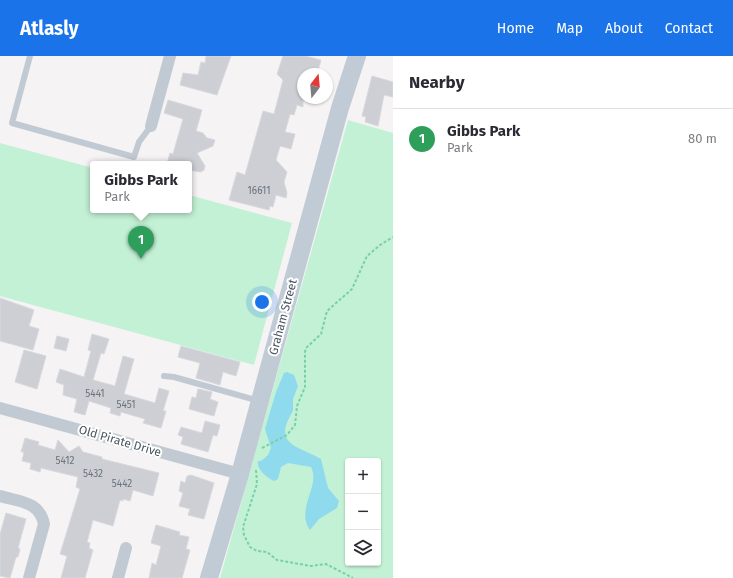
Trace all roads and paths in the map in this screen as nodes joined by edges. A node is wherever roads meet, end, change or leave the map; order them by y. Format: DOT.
graph roads {
  1 [pos="30,56"];
  2 [pos="170,56"];
  3 [pos="357,56"];
  4 [pos="151,126"];
  5 [pos="393,237"];
  6 [pos="164,376"];
  7 [pos="260,401"];
  8 [pos="0,408"];
  9 [pos="260,449"];
  10 [pos="255,465"];
  11 [pos="240,474"];
  12 [pos="0,496"];
  13 [pos="126,548"];
  14 [pos="29,578"];
  15 [pos="118,578"];
  16 [pos="210,578"];
  17 [pos="353,578"];
  1 -- 4 [label="lane"];
  2 -- 4 [label="street"];
  3 -- 7 [label="street, Graham Street"];
  5 -- 9 [label="path"];
  6 -- 7 [label="lane"];
  7 -- 11 [label="street, Graham Street"];
  8 -- 11 [label="street, Old Pirate Drive"];
  10 -- 17 [label="path"];
  11 -- 16 [label="street, Graham Street"];
  12 -- 14 [label="street"];
  13 -- 15 [label="street"];
}
